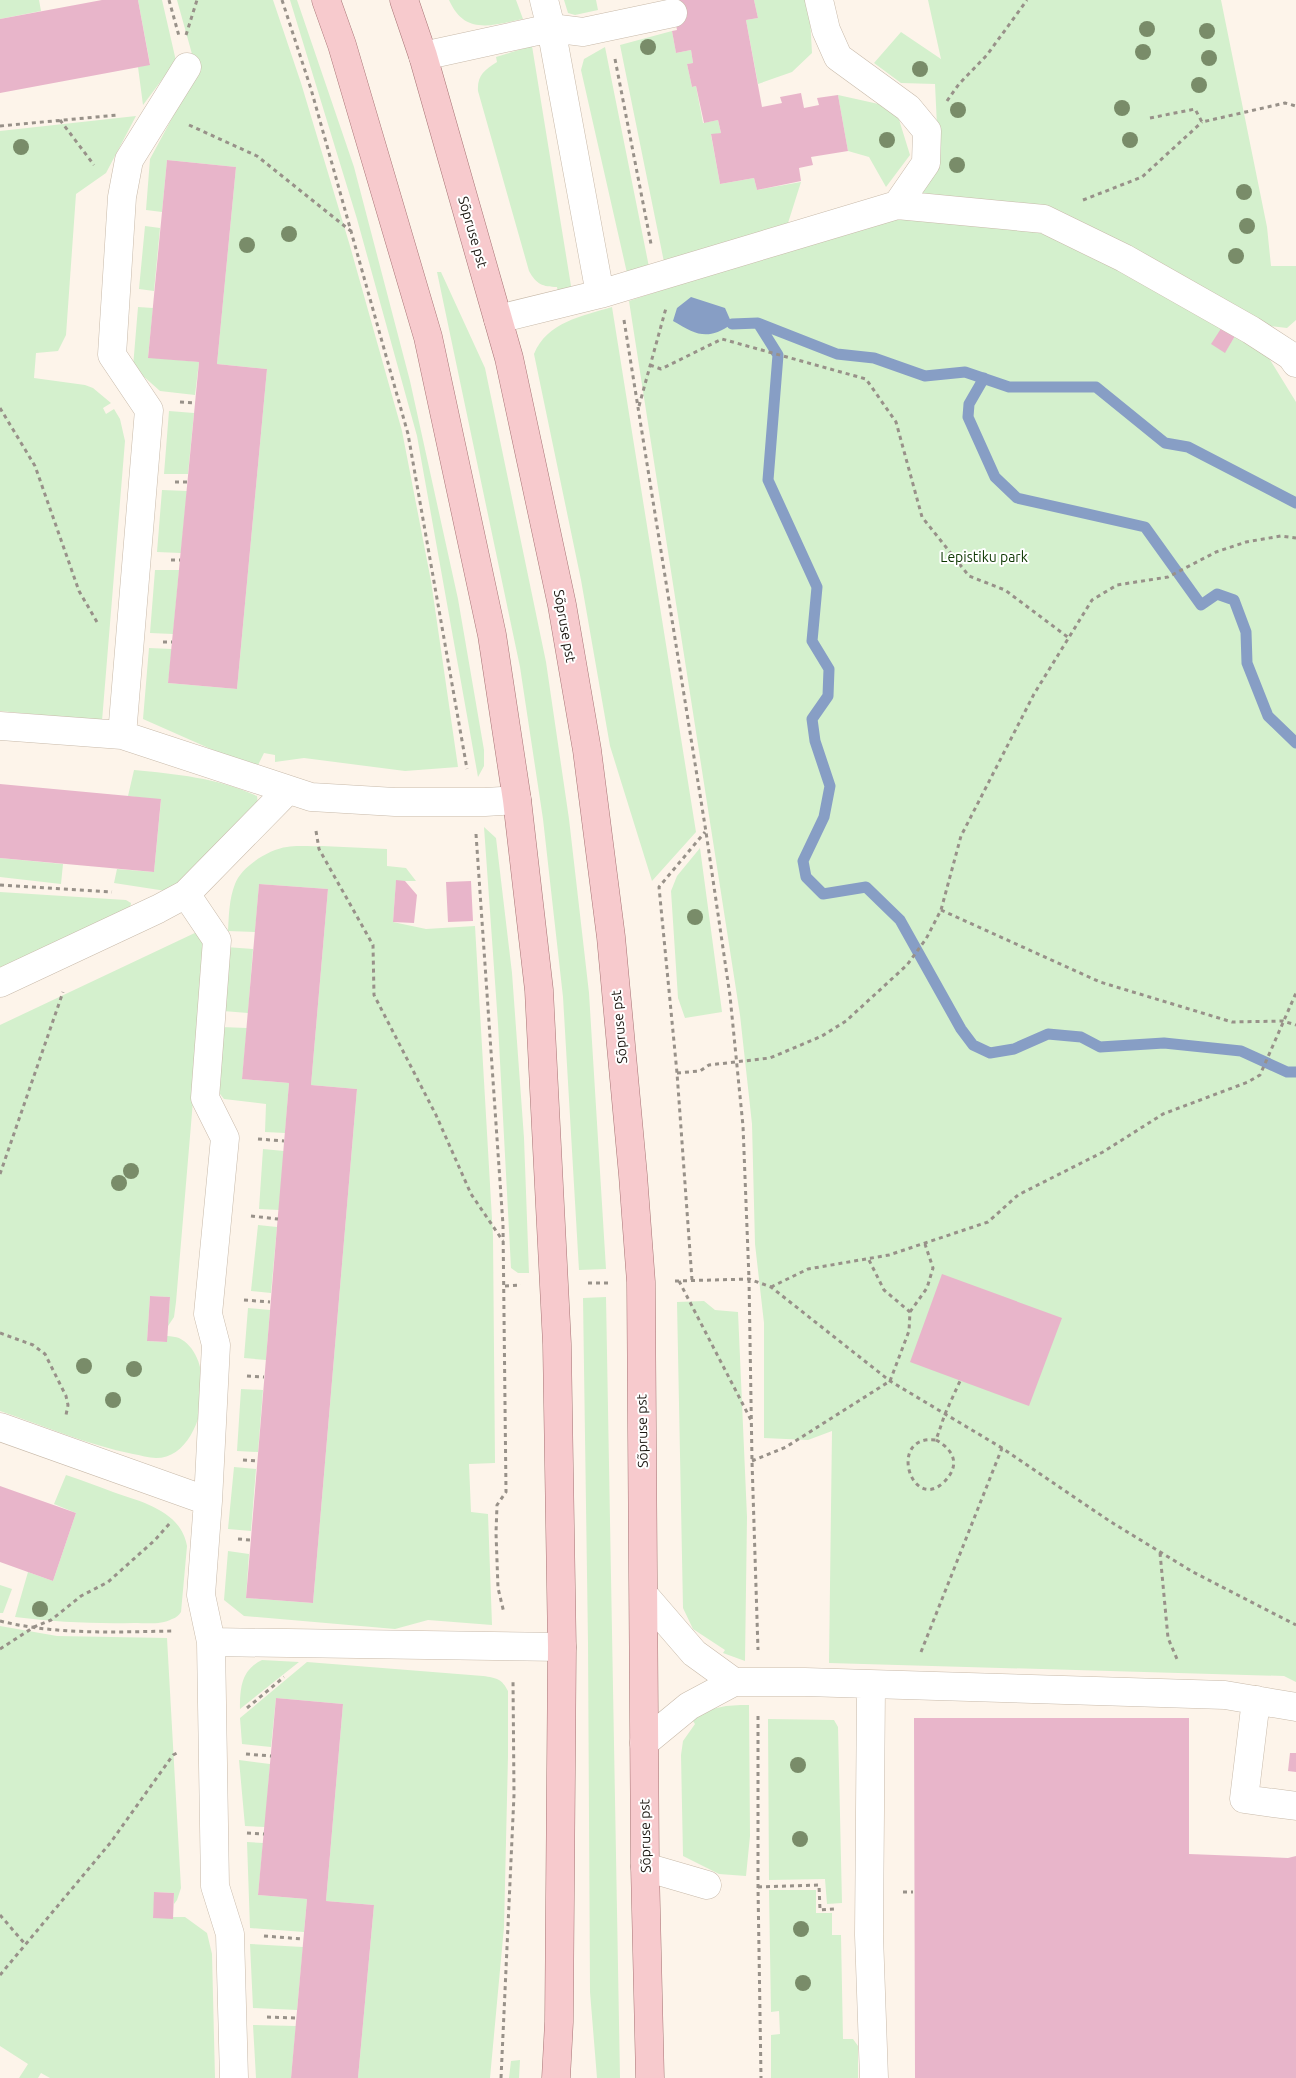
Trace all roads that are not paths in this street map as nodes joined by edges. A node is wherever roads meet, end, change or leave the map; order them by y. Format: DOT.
graph roads {
  1 [pos="326,0"];
  2 [pos="404,0"];
  3 [pos="544,0"];
  4 [pos="819,0"];
  5 [pos="674,13"];
  6 [pos="551,28"];
  7 [pos="423,56"];
  8 [pos="187,66"];
  9 [pos="897,204"];
  10 [pos="609,291"];
  11 [pos="498,319"];
  12 [pos="1296,363"];
  13 [pos="0,726"];
  14 [pos="122,735"];
  15 [pos="300,793"];
  16 [pos="517,800"];
  17 [pos="186,894"];
  18 [pos="0,983"];
  19 [pos="0,1427"];
  20 [pos="208,1501"];
  21 [pos="644,1595"];
  22 [pos="211,1642"];
  23 [pos="562,1647"];
  24 [pos="734,1682"];
  25 [pos="871,1686"];
  26 [pos="1256,1700"];
  27 [pos="1296,1707"];
  28 [pos="644,1743"];
  29 [pos="1296,1806"];
  30 [pos="645,1867"];
  31 [pos="707,1885"];
  32 [pos="559,2022"];
  33 [pos="234,2078"];
  34 [pos="556,2078"];
  35 [pos="568,2078"];
  36 [pos="650,2078"];
  37 [pos="874,2078"];
  1 -- 16 [label="main road"];
  2 -- 7 [label="main road, Sõpruse pst"];
  3 -- 6 [label="street"];
  4 -- 9 [label="street"];
  5 -- 6 [label="street"];
  6 -- 7 [label="street"];
  6 -- 10 [label="street"];
  7 -- 11 [label="main road, Sõpruse pst"];
  8 -- 14 [label="street"];
  9 -- 10 [label="street"];
  9 -- 12 [label="street"];
  10 -- 11 [label="street"];
  11 -- 21 [label="main road, Sõpruse pst"];
  13 -- 14 [label="street"];
  14 -- 15 [label="street"];
  15 -- 16 [label="street"];
  15 -- 17 [label="street"];
  16 -- 23 [label="main road"];
  17 -- 18 [label="street"];
  17 -- 20 [label="street"];
  19 -- 20 [label="street"];
  20 -- 22 [label="street"];
  21 -- 24 [label="street"];
  21 -- 28 [label="main road, Sõpruse pst"];
  22 -- 23 [label="street"];
  22 -- 33 [label="street"];
  23 -- 32 [label="main road"];
  24 -- 25 [label="street"];
  24 -- 28 [label="street"];
  25 -- 26 [label="street"];
  25 -- 37 [label="street"];
  26 -- 27 [label="street"];
  26 -- 29 [label="street"];
  28 -- 30 [label="main road, Sõpruse pst"];
  30 -- 31 [label="street"];
  30 -- 36 [label="main road, Sõpruse pst"];
  32 -- 34 [label="main road"];
  32 -- 35 [label="main road"];
}
